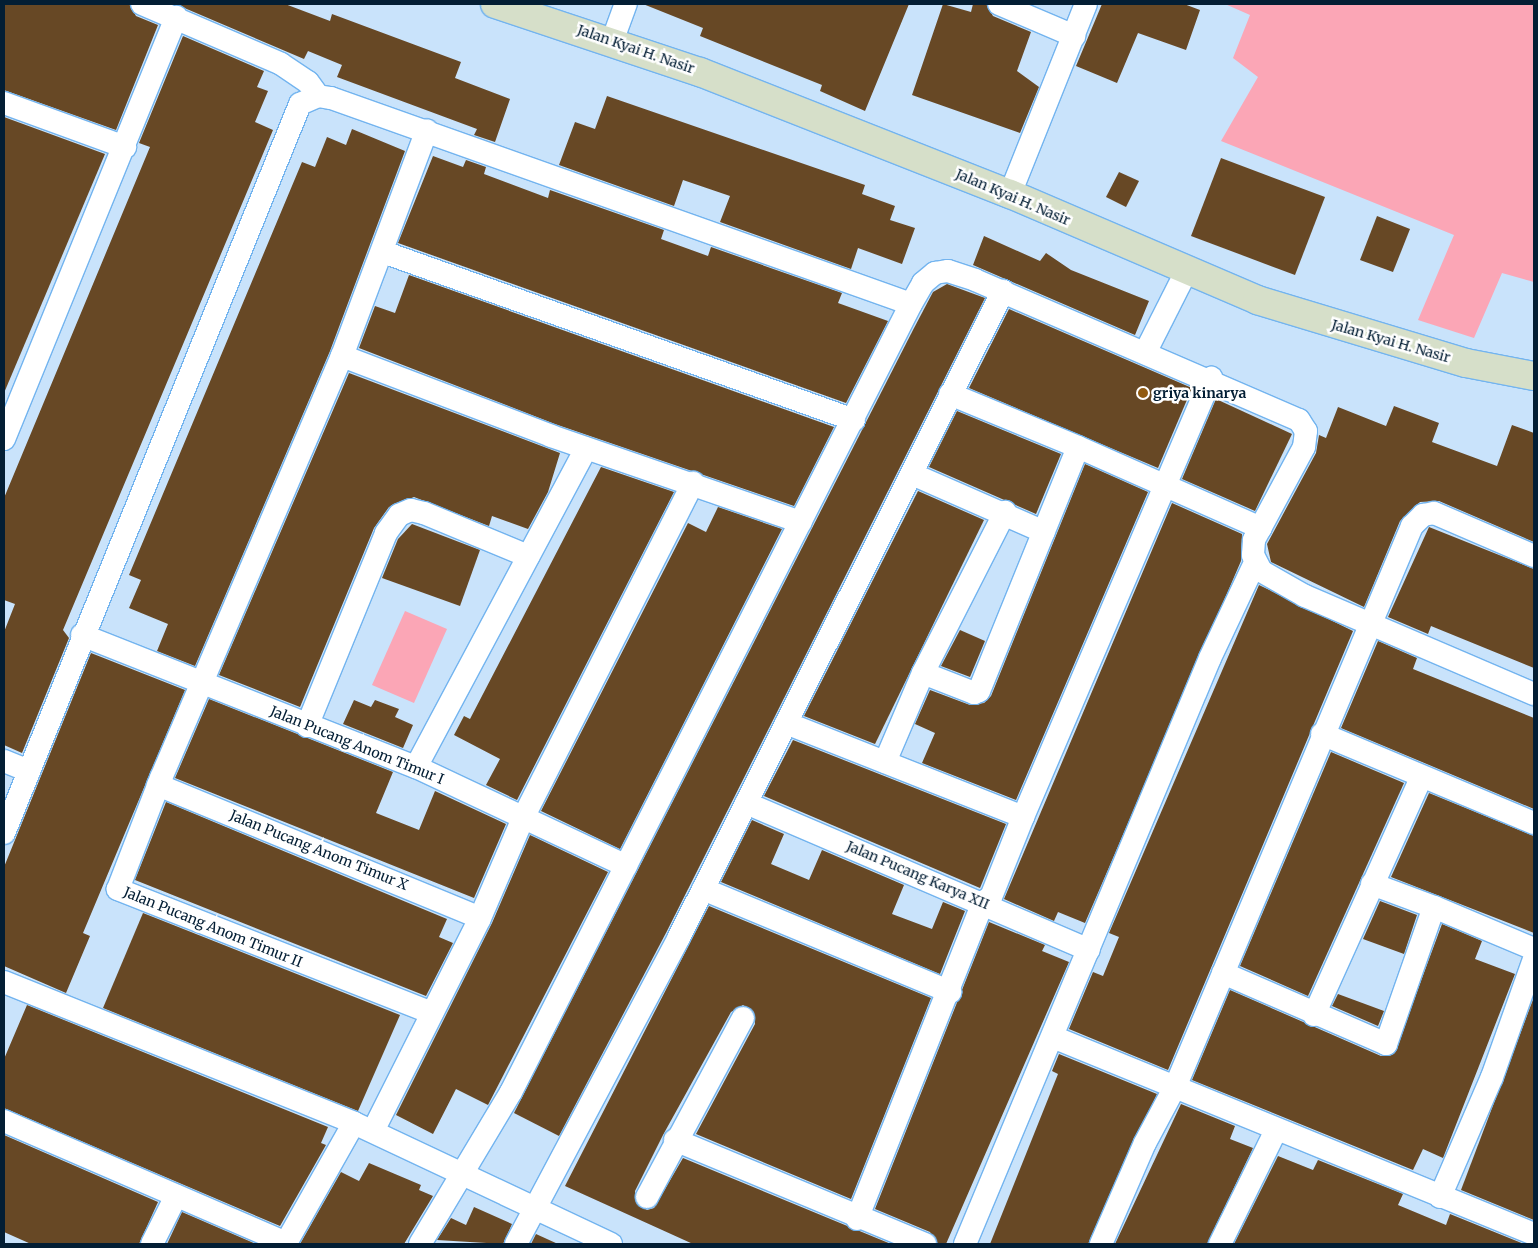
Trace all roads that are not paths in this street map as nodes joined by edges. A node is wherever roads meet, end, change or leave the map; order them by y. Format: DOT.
graph roads {
  1 [pos="142,4"];
  2 [pos="495,4"];
  3 [pos="626,4"];
  4 [pos="999,4"];
  5 [pos="1086,4"];
  6 [pos="176,17"];
  7 [pos="1074,36"];
  8 [pos="613,39"];
  9 [pos="318,96"];
  10 [pos="4,103"];
  11 [pos="427,130"];
  12 [pos="125,147"];
  13 [pos="1010,194"];
  14 [pos="383,252"];
  15 [pos="1176,290"];
  16 [pos="1003,291"];
  17 [pos="911,304"];
  18 [pos="1145,353"];
  19 [pos="342,356"];
  20 [pos="1534,376"];
  21 [pos="1211,378"];
  22 [pos="950,394"];
  23 [pos="854,420"];
  24 [pos="4,439"];
  25 [pos="1078,446"];
  26 [pos="586,448"];
  27 [pos="912,474"];
  28 [pos="693,483"];
  29 [pos="1164,485"];
  30 [pos="1005,512"];
  31 [pos="801,522"];
  32 [pos="1261,528"];
  33 [pos="1044,532"];
  34 [pos="1532,548"];
  35 [pos="528,556"];
  36 [pos="1255,563"];
  37 [pos="1372,621"];
  38 [pos="82,635"];
  39 [pos="923,673"];
  40 [pos="203,682"];
  41 [pos="1534,694"];
  42 [pos="786,723"];
  43 [pos="307,726"];
  44 [pos="1322,734"];
  45 [pos="4,761"];
  46 [pos="885,762"];
  47 [pos="416,767"];
  48 [pos="29,772"];
  49 [pos="1421,778"];
  50 [pos="158,785"];
  51 [pos="746,803"];
  52 [pos="1023,817"];
  53 [pos="523,818"];
  54 [pos="1534,823"];
  55 [pos="4,832"];
  56 [pos="626,866"];
  57 [pos="1372,884"];
  58 [pos="703,889"];
  59 [pos="983,902"];
  60 [pos="1434,907"];
  61 [pos="480,918"];
  62 [pos="1089,950"];
  63 [pos="1534,950"];
  64 [pos="1534,959"];
  65 [pos="1223,973"];
  66 [pos="4,982"];
  67 [pos="950,992"];
  68 [pos="432,1013"];
  69 [pos="1314,1014"];
  70 [pos="743,1018"];
  71 [pos="1053,1036"];
  72 [pos="1176,1085"];
  73 [pos="4,1121"];
  74 [pos="363,1127"];
  75 [pos="1276,1130"];
  76 [pos="675,1140"];
  77 [pos="464,1173"];
  78 [pos="176,1196"];
  79 [pos="647,1197"];
  80 [pos="1440,1197"];
  81 [pos="537,1210"];
  82 [pos="858,1219"];
  83 [pos="1534,1234"];
  84 [pos="152,1244"];
  85 [pos="286,1244"];
  86 [pos="420,1244"];
  87 [pos="516,1244"];
  88 [pos="611,1244"];
  89 [pos="925,1244"];
  90 [pos="965,1244"];
  91 [pos="1101,1244"];
  92 [pos="1220,1244"];
  1 -- 6 [label="street"];
  2 -- 8 [label="main road, Jalan Kyai H. Nasir"];
  3 -- 8 [label="street"];
  4 -- 7 [label="street"];
  5 -- 7 [label="street"];
  6 -- 9 [label="street"];
  6 -- 12 [label="street"];
  7 -- 13 [label="street"];
  8 -- 13 [label="main road, Jalan Kyai H. Nasir"];
  9 -- 11 [label="street"];
  9 -- 38 [label="street"];
  10 -- 12 [label="street"];
  11 -- 14 [label="street, Jalan Pucang Anom Timur II"];
  11 -- 17 [label="street"];
  12 -- 24 [label="street"];
  13 -- 15 [label="main road, Jalan Kyai H. Nasir"];
  14 -- 19 [label="street, Jalan Pucang Anom Timur II"];
  14 -- 23 [label="street"];
  15 -- 18 [label="street"];
  15 -- 20 [label="main road, Jalan Kyai H. Nasir"];
  16 -- 17 [label="street"];
  16 -- 18 [label="street"];
  16 -- 22 [label="street"];
  17 -- 23 [label="street"];
  18 -- 21 [label="street"];
  19 -- 26 [label="street"];
  19 -- 40 [label="street, Jalan Pucang Anom Timur II"];
  21 -- 29 [label="street"];
  21 -- 32 [label="street"];
  22 -- 25 [label="street"];
  22 -- 27 [label="street"];
  23 -- 31 [label="street"];
  25 -- 29 [label="street"];
  25 -- 33 [label="street"];
  26 -- 28 [label="street"];
  26 -- 35 [label="street"];
  27 -- 30 [label="street"];
  27 -- 42 [label="street"];
  28 -- 31 [label="street"];
  28 -- 53 [label="street"];
  29 -- 32 [label="street"];
  29 -- 52 [label="street"];
  30 -- 33 [label="street"];
  30 -- 39 [label="street"];
  31 -- 56 [label="street"];
  32 -- 36 [label="street"];
  33 -- 39 [label="street"];
  34 -- 37 [label="street"];
  35 -- 43 [label="street"];
  35 -- 47 [label="street"];
  36 -- 37 [label="street"];
  36 -- 62 [label="street"];
  37 -- 41 [label="street"];
  37 -- 44 [label="street"];
  38 -- 40 [label="street, Jalan Pucang Anom Timur I"];
  38 -- 48 [label="street"];
  39 -- 46 [label="street"];
  40 -- 43 [label="street, Jalan Pucang Anom Timur I"];
  40 -- 50 [label="street, Jalan Pucang Anom Timur II"];
  42 -- 46 [label="street"];
  42 -- 51 [label="street"];
  43 -- 47 [label="street, Jalan Pucang Anom Timur I"];
  44 -- 49 [label="street"];
  44 -- 65 [label="street"];
  45 -- 48 [label="street"];
  46 -- 52 [label="street"];
  47 -- 53 [label="street, Jalan Pucang Anom Timur I"];
  48 -- 55 [label="street"];
  49 -- 54 [label="street"];
  49 -- 57 [label="street"];
  50 -- 61 [label="street, Jalan Pucang Anom Timur X"];
  50 -- 68 [label="street, Jalan Pucang Anom Timur II"];
  51 -- 58 [label="street"];
  51 -- 59 [label="street, Jalan Pucang Karya XII"];
  52 -- 59 [label="street"];
  53 -- 56 [label="street, Jalan Pucang Anom Timur I"];
  53 -- 61 [label="street"];
  56 -- 77 [label="street"];
  57 -- 60 [label="street"];
  57 -- 69 [label="street"];
  58 -- 67 [label="street"];
  58 -- 81 [label="street"];
  59 -- 62 [label="street, Jalan Pucang Karya XII"];
  59 -- 67 [label="street"];
  60 -- 63 [label="street"];
  60 -- 69 [label="street"];
  61 -- 68 [label="street"];
  62 -- 71 [label="street"];
  64 -- 80 [label="street"];
  65 -- 69 [label="street"];
  65 -- 72 [label="street"];
  66 -- 74 [label="street"];
  67 -- 82 [label="street"];
  68 -- 74 [label="street"];
  70 -- 76 [label="street"];
  71 -- 72 [label="street"];
  71 -- 90 [label="street"];
  72 -- 75 [label="street"];
  72 -- 91 [label="street"];
  73 -- 78 [label="street"];
  74 -- 77 [label="street"];
  74 -- 85 [label="street"];
  75 -- 80 [label="street"];
  75 -- 92 [label="street"];
  76 -- 79 [label="street"];
  76 -- 82 [label="street"];
  77 -- 81 [label="street"];
  77 -- 86 [label="street"];
  78 -- 84 [label="street"];
  78 -- 85 [label="street"];
  80 -- 83 [label="street"];
  81 -- 87 [label="street"];
  81 -- 88 [label="street"];
  82 -- 89 [label="street"];
}
